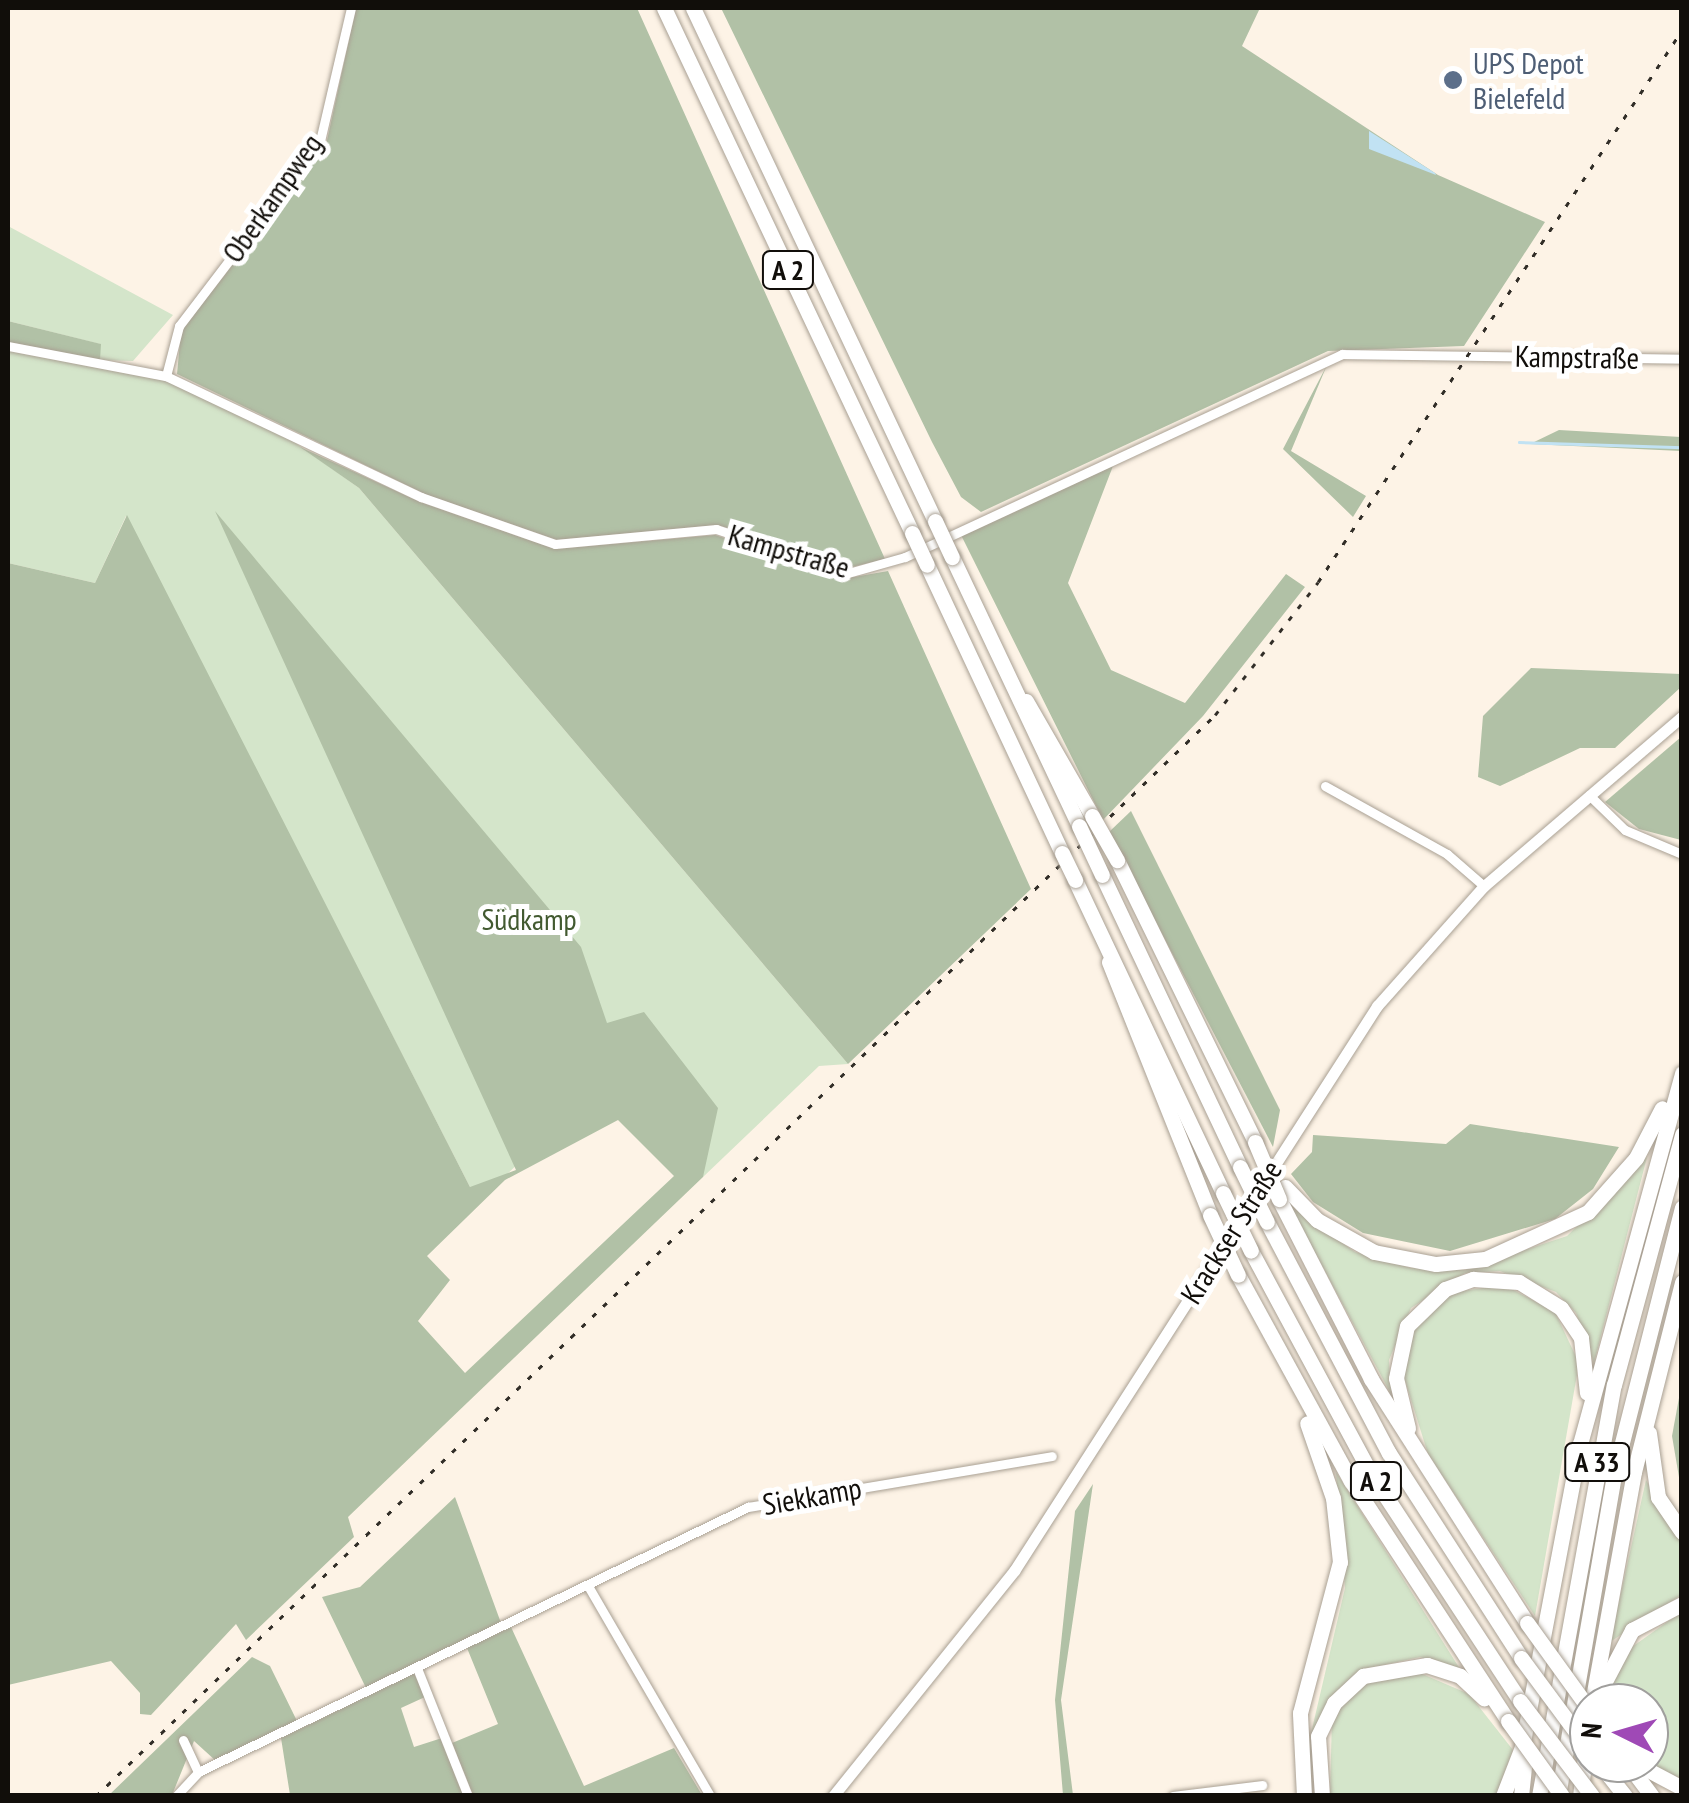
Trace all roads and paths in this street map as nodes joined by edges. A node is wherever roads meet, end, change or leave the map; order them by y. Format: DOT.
graph roads {
  1 [pos="350,8"];
  2 [pos="664,8"];
  3 [pos="693,8"];
  4 [pos="8,346"];
  5 [pos="1682,359"];
  6 [pos="166,376"];
  7 [pos="1682,716"];
  8 [pos="1325,786"];
  9 [pos="1589,795"];
  10 [pos="1085,821"];
  11 [pos="1682,854"];
  12 [pos="1484,886"];
  13 [pos="1109,953"];
  14 [pos="1682,1064"];
  15 [pos="1682,1073"];
  16 [pos="1682,1134"];
  17 [pos="1282,1193"];
  18 [pos="1682,1208"];
  19 [pos="1682,1282"];
  20 [pos="1260,1320"];
  21 [pos="1655,1385"];
  22 [pos="1580,1444"];
  23 [pos="1418,1455"];
  24 [pos="1052,1456"];
  25 [pos="1682,1532"];
  26 [pos="588,1586"];
  27 [pos="1682,1604"];
  28 [pos="417,1668"];
  29 [pos="1575,1683"];
  30 [pos="1597,1683"];
  31 [pos="1604,1683"];
  32 [pos="1526,1696"];
  33 [pos="1508,1721"];
  34 [pos="1569,1725"];
  35 [pos="183,1740"];
  36 [pos="198,1772"];
  37 [pos="1262,1785"];
  38 [pos="176,1796"];
  39 [pos="468,1796"];
  40 [pos="710,1796"];
  41 [pos="833,1796"];
  42 [pos="1173,1796"];
  43 [pos="1304,1796"];
  44 [pos="1322,1796"];
  45 [pos="1503,1796"];
  46 [pos="1521,1796"];
  47 [pos="1539,1796"];
  48 [pos="1560,1796"];
  49 [pos="1592,1796"];
  1 -- 6 [label="street, Oberkampweg"];
  2 -- 13 [label="highway, A 2, bridge"];
  3 -- 10 [label="highway, A 2, bridge"];
  4 -- 6 [label="street, Kampstraße"];
  5 -- 6 [label="street, Kampstraße"];
  7 -- 9 [label="street, Krackser Straße"];
  8 -- 12 [label="street"];
  9 -- 11 [label="street"];
  9 -- 12 [label="street, Krackser Straße"];
  10 -- 17 [label="highway, bridge"];
  10 -- 34 [label="highway, A 2, bridge"];
  12 -- 41 [label="street, Krackser Straße"];
  13 -- 20 [label="highway, bridge"];
  13 -- 32 [label="highway, A 2, bridge"];
  14 -- 17 [label="highway"];
  15 -- 22 [label="highway"];
  16 -- 47 [label="highway, A 33"];
  17 -- 23 [label="highway"];
  18 -- 48 [label="highway, A 33"];
  19 -- 21 [label="highway"];
  20 -- 33 [label="highway"];
  20 -- 43 [label="highway"];
  21 -- 25 [label="highway"];
  21 -- 30 [label="highway"];
  22 -- 23 [label="highway"];
  22 -- 32 [label="highway"];
  23 -- 29 [label="highway, bridge"];
  24 -- 26 [label="street, Siekkamp"];
  26 -- 28 [label="street, Siekkamp"];
  26 -- 40 [label="street"];
  27 -- 31 [label="highway"];
  28 -- 36 [label="street, Siekkamp"];
  28 -- 39 [label="street"];
  32 -- 45 [label="highway"];
  32 -- 46 [label="highway"];
  32 -- 49 [label="highway, A 2, bridge"];
  33 -- 44 [label="highway"];
  33 -- 48 [label="highway, bridge"];
  35 -- 36 [label="street"];
  36 -- 38 [label="street, Siekkamp"];
  37 -- 42 [label="street"];
}
